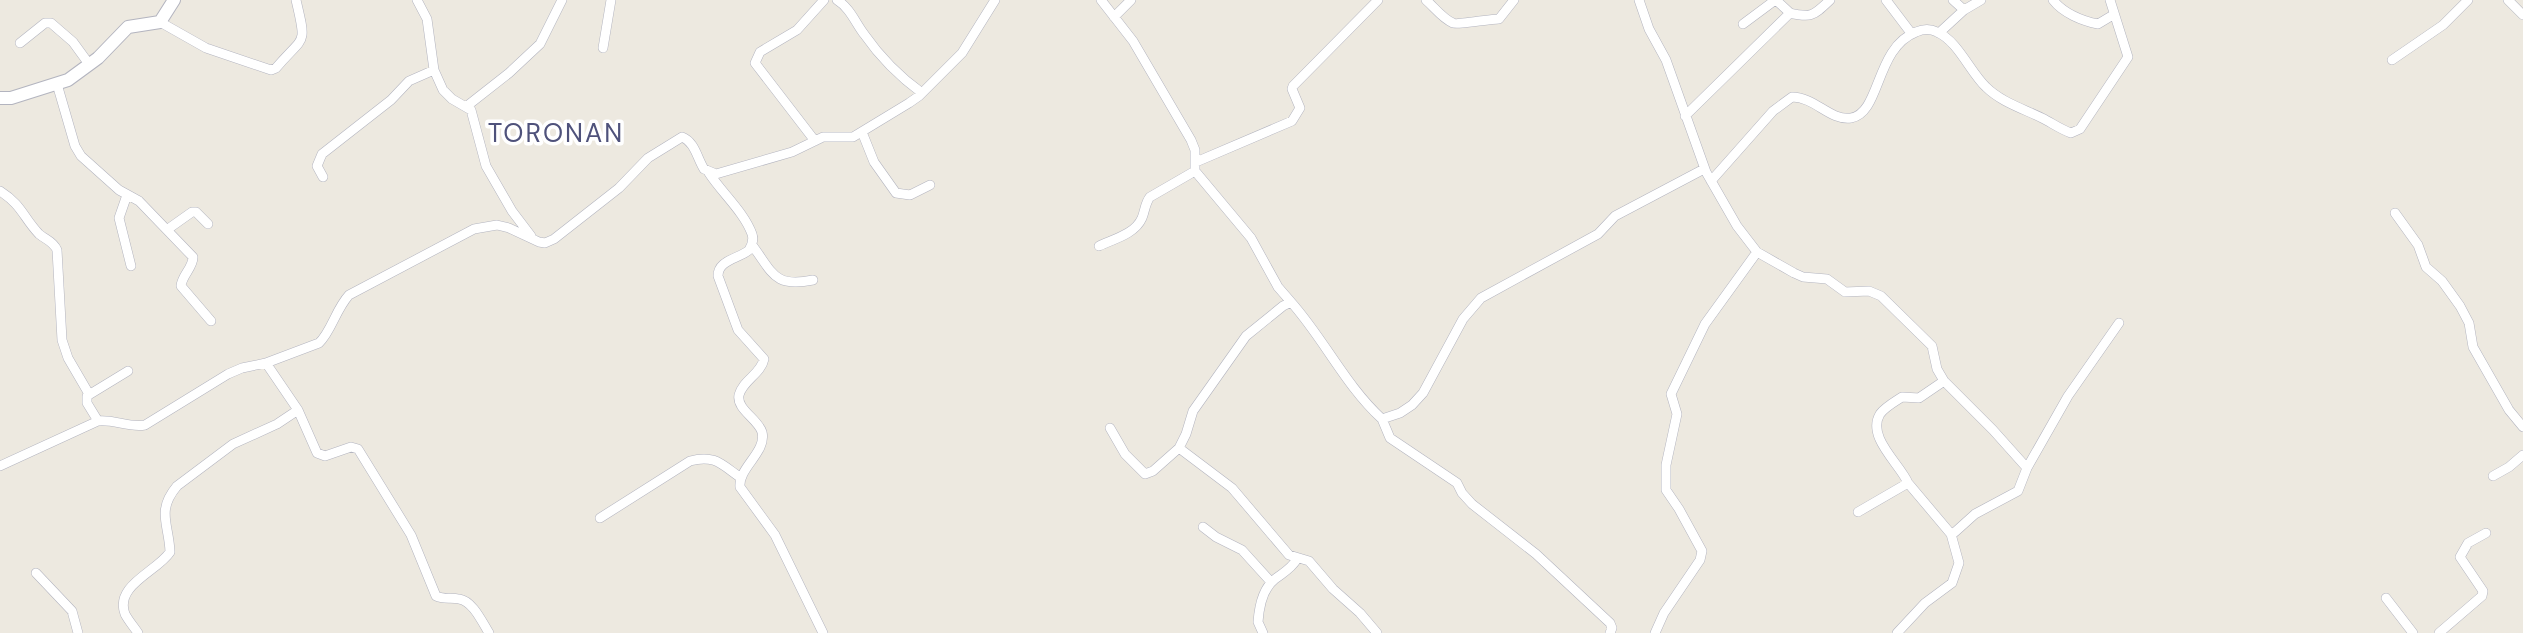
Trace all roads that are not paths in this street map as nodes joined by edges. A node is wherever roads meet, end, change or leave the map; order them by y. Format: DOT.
graph roads {
  1 [pos="174,0"];
  2 [pos="296,0"];
  3 [pos="417,0"];
  4 [pos="562,0"];
  5 [pos="611,0"];
  6 [pos="824,0"];
  7 [pos="837,0"];
  8 [pos="995,0"];
  9 [pos="1101,0"];
  10 [pos="1131,0"];
  11 [pos="1378,0"];
  12 [pos="1426,0"];
  13 [pos="1514,0"];
  14 [pos="1639,0"];
  15 [pos="1829,0"];
  16 [pos="1886,0"];
  17 [pos="1953,0"];
  18 [pos="1981,0"];
  19 [pos="2053,0"];
  20 [pos="2110,0"];
  21 [pos="2468,0"];
  22 [pos="2508,0"];
  23 [pos="1964,10"];
  24 [pos="1789,13"];
  25 [pos="2113,15"];
  26 [pos="2523,15"];
  27 [pos="1114,17"];
  28 [pos="160,22"];
  29 [pos="1743,24"];
  30 [pos="1911,33"];
  31 [pos="1939,33"];
  32 [pos="20,43"];
  33 [pos="603,48"];
  34 [pos="2392,60"];
  35 [pos="89,64"];
  36 [pos="434,70"];
  37 [pos="57,84"];
  38 [pos="922,93"];
  39 [pos="0,98"];
  40 [pos="467,106"];
  41 [pos="1685,116"];
  42 [pos="862,132"];
  43 [pos="815,141"];
  44 [pos="1195,166"];
  45 [pos="1704,169"];
  46 [pos="709,173"];
  47 [pos="323,177"];
  48 [pos="1710,181"];
  49 [pos="930,186"];
  50 [pos="0,191"];
  51 [pos="127,195"];
  52 [pos="2395,213"];
  53 [pos="208,224"];
  54 [pos="168,229"];
  55 [pos="533,240"];
  56 [pos="752,245"];
  57 [pos="1099,246"];
  58 [pos="1757,251"];
  59 [pos="131,267"];
  60 [pos="813,280"];
  61 [pos="1291,302"];
  62 [pos="211,321"];
  63 [pos="2119,323"];
  64 [pos="266,363"];
  65 [pos="128,370"];
  66 [pos="1944,381"];
  67 [pos="89,394"];
  68 [pos="298,411"];
  69 [pos="1382,419"];
  70 [pos="98,421"];
  71 [pos="2523,427"];
  72 [pos="1110,428"];
  73 [pos="1179,447"];
  74 [pos="2523,454"];
  75 [pos="0,466"];
  76 [pos="2027,468"];
  77 [pos="2493,476"];
  78 [pos="741,478"];
  79 [pos="1908,483"];
  80 [pos="1858,512"];
  81 [pos="600,519"];
  82 [pos="1203,527"];
  83 [pos="2486,533"];
  84 [pos="1951,534"];
  85 [pos="1297,559"];
  86 [pos="36,573"];
  87 [pos="1271,582"];
  88 [pos="2386,598"];
  89 [pos="78,633"];
  90 [pos="138,633"];
  91 [pos="489,633"];
  92 [pos="823,633"];
  93 [pos="1263,633"];
  94 [pos="1377,633"];
  95 [pos="1610,633"];
  96 [pos="1655,633"];
  97 [pos="1897,633"];
  98 [pos="2413,633"];
  99 [pos="2439,633"];
  1 -- 28 [label="street"];
  2 -- 28 [label="street"];
  3 -- 36 [label="street"];
  4 -- 40 [label="street"];
  5 -- 33 [label="street"];
  6 -- 43 [label="street"];
  7 -- 38 [label="street"];
  8 -- 38 [label="street"];
  9 -- 27 [label="street"];
  10 -- 27 [label="street"];
  11 -- 44 [label="street"];
  12 -- 13 [label="street"];
  14 -- 41 [label="street"];
  15 -- 24 [label="street"];
  16 -- 30 [label="street"];
  17 -- 23 [label="street"];
  18 -- 23 [label="street"];
  19 -- 25 [label="street"];
  20 -- 25 [label="street"];
  21 -- 34 [label="street"];
  22 -- 26 [label="street"];
  23 -- 31 [label="street"];
  24 -- 29 [label="street"];
  24 -- 41 [label="street"];
  25 -- 31 [label="street"];
  27 -- 44 [label="street"];
  28 -- 35 [label="street"];
  30 -- 31 [label="street"];
  30 -- 48 [label="street"];
  32 -- 35 [label="street"];
  35 -- 37 [label="street"];
  36 -- 40 [label="street"];
  36 -- 47 [label="street"];
  37 -- 39 [label="street"];
  37 -- 51 [label="street"];
  38 -- 42 [label="street"];
  40 -- 55 [label="street"];
  41 -- 45 [label="street"];
  42 -- 43 [label="street"];
  42 -- 49 [label="street"];
  43 -- 46 [label="street"];
  44 -- 57 [label="street"];
  44 -- 61 [label="street"];
  45 -- 48 [label="street"];
  45 -- 69 [label="street"];
  46 -- 55 [label="street"];
  46 -- 56 [label="street"];
  48 -- 58 [label="street"];
  50 -- 67 [label="street"];
  51 -- 54 [label="street"];
  51 -- 59 [label="street"];
  52 -- 71 [label="street"];
  53 -- 54 [label="street"];
  54 -- 62 [label="street"];
  55 -- 64 [label="street"];
  56 -- 60 [label="street"];
  56 -- 78 [label="street"];
  58 -- 66 [label="street"];
  58 -- 96 [label="street"];
  61 -- 69 [label="street"];
  61 -- 73 [label="street"];
  63 -- 76 [label="street"];
  64 -- 68 [label="street"];
  64 -- 70 [label="street"];
  65 -- 67 [label="street"];
  66 -- 76 [label="street"];
  66 -- 79 [label="street"];
  67 -- 70 [label="street"];
  68 -- 90 [label="street"];
  68 -- 91 [label="street"];
  69 -- 95 [label="street"];
  70 -- 75 [label="street"];
  72 -- 73 [label="street"];
  73 -- 85 [label="street"];
  74 -- 77 [label="street"];
  76 -- 84 [label="street"];
  78 -- 81 [label="street"];
  78 -- 92 [label="street"];
  79 -- 80 [label="street"];
  79 -- 84 [label="street"];
  82 -- 87 [label="street"];
  83 -- 99 [label="street"];
  84 -- 97 [label="street"];
  85 -- 87 [label="street"];
  85 -- 94 [label="street"];
  86 -- 89 [label="street"];
  87 -- 93 [label="street"];
  88 -- 98 [label="street"];
}
